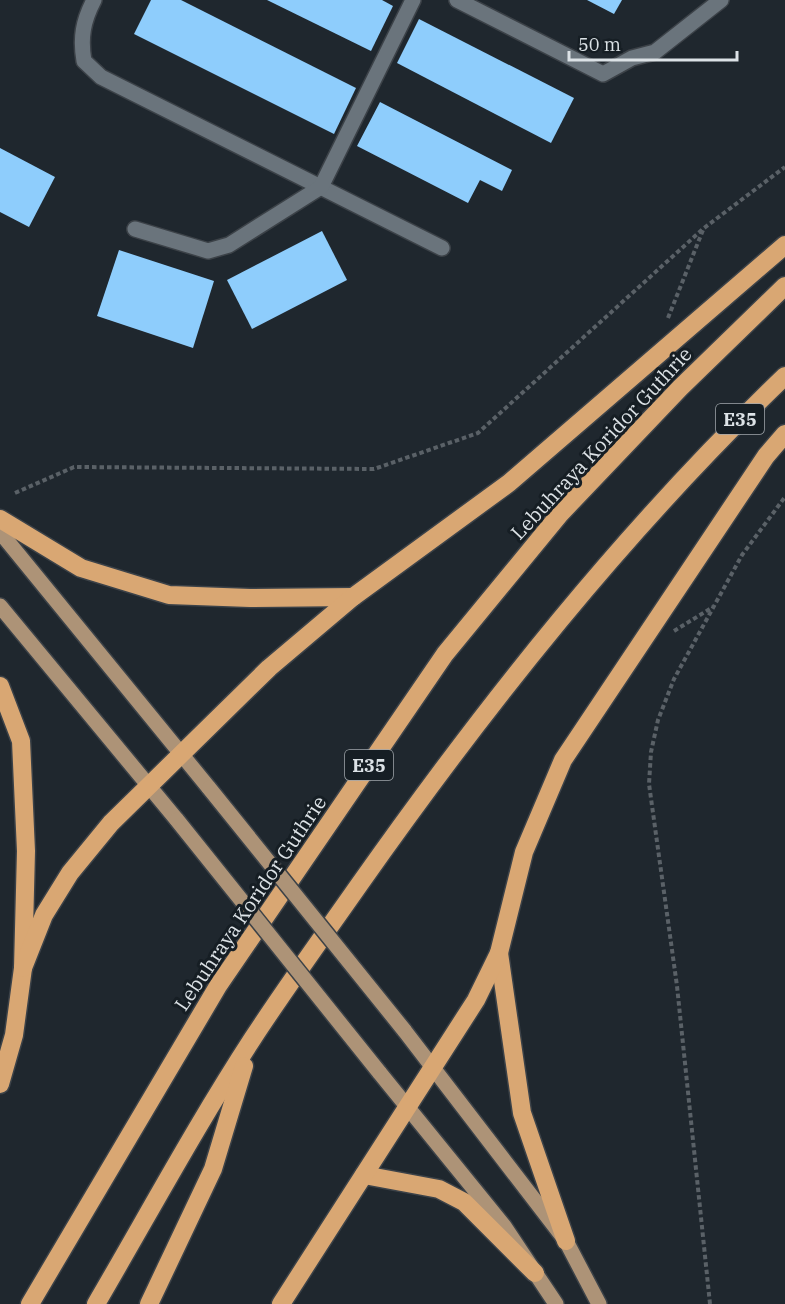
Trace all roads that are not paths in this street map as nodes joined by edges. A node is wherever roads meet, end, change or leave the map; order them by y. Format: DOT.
graph roads {
  1 [pos="94,0"];
  2 [pos="413,0"];
  3 [pos="457,0"];
  4 [pos="721,0"];
  5 [pos="321,187"];
  6 [pos="135,229"];
  7 [pos="785,245"];
  8 [pos="442,248"];
  9 [pos="785,286"];
  10 [pos="785,376"];
  11 [pos="785,434"];
  12 [pos="0,519"];
  13 [pos="0,532"];
  14 [pos="353,597"];
  15 [pos="0,606"];
  16 [pos="0,686"];
  17 [pos="182,754"];
  18 [pos="150,786"];
  19 [pos="499,952"];
  20 [pos="23,968"];
  21 [pos="253,1038"];
  22 [pos="433,1068"];
  23 [pos="0,1084"];
  24 [pos="407,1106"];
  25 [pos="364,1175"];
  26 [pos="566,1241"];
  27 [pos="535,1273"];
  28 [pos="30,1304"];
  29 [pos="96,1304"];
  30 [pos="149,1304"];
  31 [pos="281,1304"];
  32 [pos="556,1304"];
  33 [pos="599,1304"];
  1 -- 5 [label="street"];
  2 -- 5 [label="street"];
  3 -- 4 [label="street"];
  5 -- 6 [label="street"];
  5 -- 8 [label="street"];
  7 -- 14 [label="highway"];
  9 -- 28 [label="highway, Lebuhraya Koridor Guthrie / E35"];
  10 -- 21 [label="highway, E35"];
  11 -- 19 [label="highway"];
  12 -- 14 [label="highway"];
  13 -- 17 [label="main road"];
  14 -- 17 [label="highway"];
  15 -- 18 [label="main road"];
  16 -- 20 [label="highway"];
  17 -- 18 [label="highway"];
  17 -- 22 [label="main road, bridge"];
  18 -- 20 [label="highway"];
  18 -- 24 [label="main road, bridge"];
  19 -- 22 [label="highway"];
  19 -- 26 [label="highway"];
  20 -- 23 [label="highway"];
  21 -- 29 [label="highway, E35"];
  21 -- 30 [label="highway"];
  22 -- 24 [label="highway"];
  22 -- 26 [label="main road"];
  24 -- 25 [label="highway"];
  24 -- 27 [label="main road"];
  25 -- 27 [label="highway"];
  25 -- 31 [label="highway"];
  26 -- 33 [label="main road"];
  27 -- 32 [label="main road"];
}
